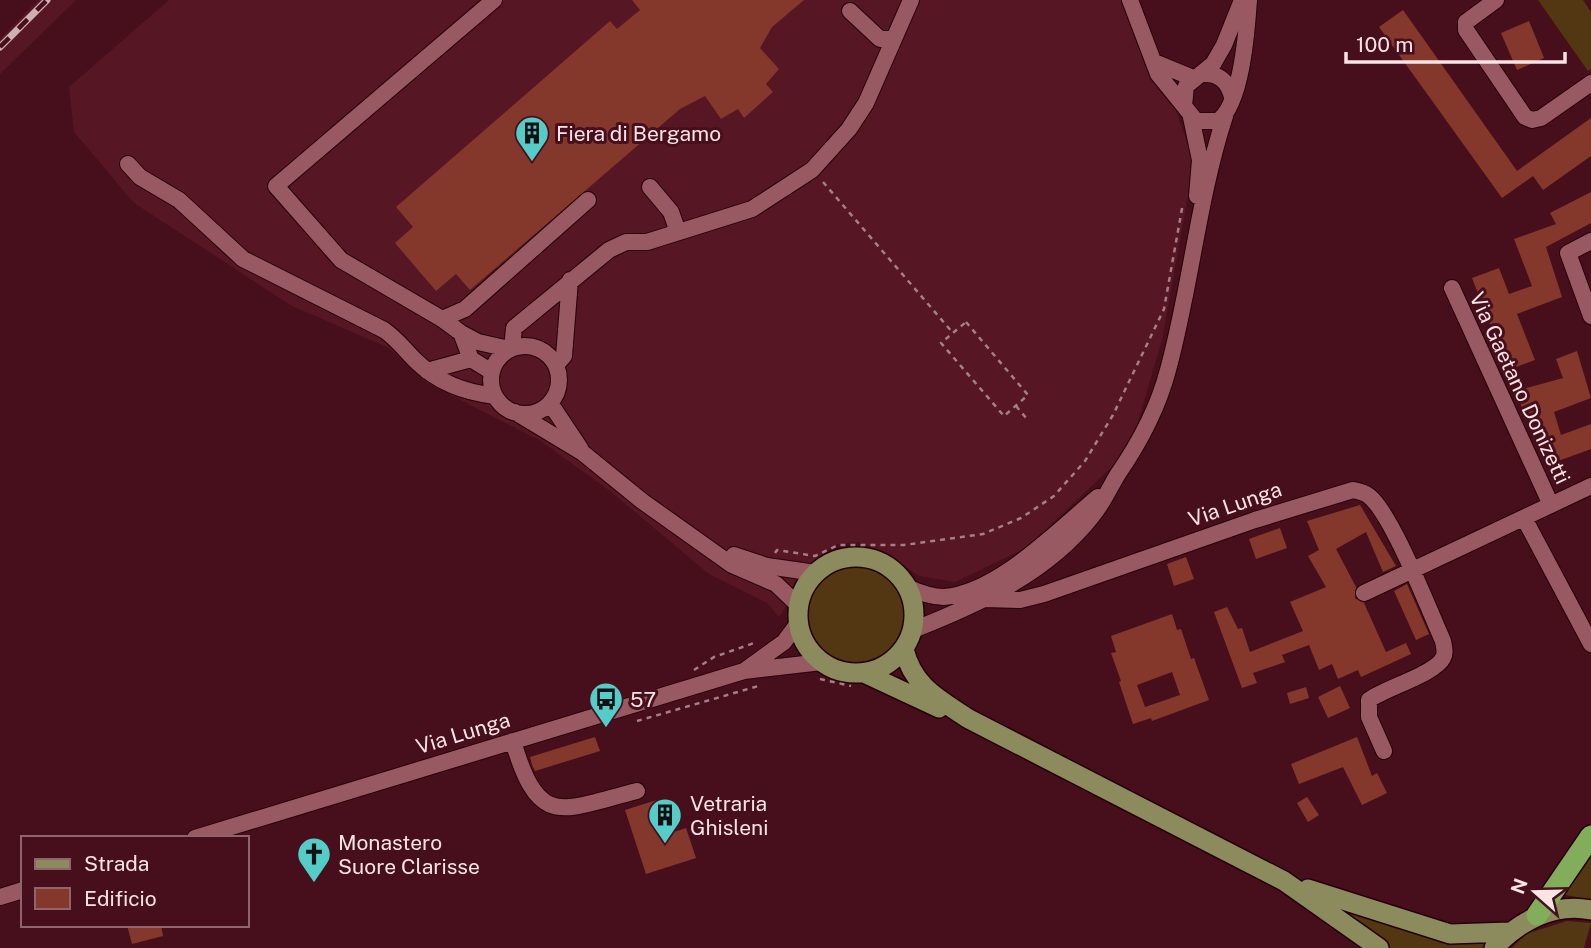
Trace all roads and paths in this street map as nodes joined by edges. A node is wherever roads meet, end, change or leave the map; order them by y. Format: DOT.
graph roads {
  1 [pos="494,0"];
  2 [pos="911,0"];
  3 [pos="1130,0"];
  4 [pos="1242,0"];
  5 [pos="1249,0"];
  6 [pos="1496,0"];
  7 [pos="850,11"];
  8 [pos="892,39"];
  9 [pos="1154,62"];
  10 [pos="1198,76"];
  11 [pos="1591,83"];
  12 [pos="1232,97"];
  13 [pos="1187,112"];
  14 [pos="1225,116"];
  15 [pos="128,164"];
  16 [pos="812,170"];
  17 [pos="650,187"];
  18 [pos="1184,199"];
  19 [pos="588,200"];
  20 [pos="678,232"];
  21 [pos="1591,241"];
  22 [pos="1192,250"];
  23 [pos="570,280"];
  24 [pos="1452,288"];
  25 [pos="1591,316"];
  26 [pos="442,319"];
  27 [pos="461,333"];
  28 [pos="953,333"];
  29 [pos="511,349"];
  30 [pos="471,359"];
  31 [pos="556,365"];
  32 [pos="427,371"];
  33 [pos="492,372"];
  34 [pos="495,396"];
  35 [pos="550,403"];
  36 [pos="1016,406"];
  37 [pos="516,412"];
  38 [pos="1027,419"];
  39 [pos="583,453"];
  40 [pos="1591,486"];
  41 [pos="1108,489"];
  42 [pos="1551,505"];
  43 [pos="1524,518"];
  44 [pos="692,537"];
  45 [pos="767,566"];
  46 [pos="1411,570"];
  47 [pos="816,573"];
  48 [pos="1017,582"];
  49 [pos="907,587"];
  50 [pos="1364,593"];
  51 [pos="1035,596"];
  52 [pos="985,599"];
  53 [pos="799,614"];
  54 [pos="913,630"];
  55 [pos="760,641"];
  56 [pos="1591,644"];
  57 [pos="904,649"];
  58 [pos="822,662"];
  59 [pos="744,671"];
  60 [pos="864,673"];
  61 [pos="698,685"];
  62 [pos="703,701"];
  63 [pos="970,719"];
  64 [pos="637,721"];
  65 [pos="513,741"];
  66 [pos="1384,751"];
  67 [pos="637,791"];
  68 [pos="202,836"];
  69 [pos="1591,836"];
  70 [pos="1284,881"];
  71 [pos="21,891"];
  72 [pos="0,897"];
  73 [pos="1591,910"];
  74 [pos="1537,915"];
  75 [pos="1509,932"];
  76 [pos="1379,948"];
  77 [pos="1494,948"];
  1 -- 26 [label="street"];
  2 -- 8 [label="street"];
  3 -- 9 [label="street"];
  4 -- 10 [label="street"];
  5 -- 12 [label="street"];
  6 -- 11 [label="street"];
  7 -- 8 [label="street"];
  8 -- 16 [label="street"];
  9 -- 10 [label="street"];
  9 -- 13 [label="street"];
  10 -- 12 [label="street"];
  10 -- 13 [label="street"];
  12 -- 14 [label="street"];
  13 -- 14 [label="street"];
  13 -- 22 [label="street, Via Lunga"];
  14 -- 22 [label="street, Via Lunga"];
  15 -- 32 [label="street"];
  16 -- 20 [label="street"];
  16 -- 28 [label="path"];
  17 -- 20 [label="street"];
  18 -- 45 [label="path"];
  19 -- 26 [label="street"];
  20 -- 23 [label="street"];
  21 -- 25 [label="street"];
  22 -- 41 [label="street, Via Lunga"];
  23 -- 29 [label="street"];
  23 -- 31 [label="street"];
  24 -- 42 [label="street, Via Gaetano Donizetti"];
  26 -- 27 [label="street"];
  27 -- 29 [label="street"];
  27 -- 30 [label="street"];
  28 -- 36 [label="path"];
  28 -- 36 [label="path"];
  29 -- 31 [label="street"];
  29 -- 33 [label="street"];
  30 -- 32 [label="street"];
  30 -- 33 [label="street"];
  31 -- 35 [label="street"];
  32 -- 34 [label="street"];
  33 -- 34 [label="street"];
  34 -- 37 [label="street"];
  35 -- 37 [label="street"];
  35 -- 39 [label="street"];
  36 -- 38 [label="path"];
  37 -- 39 [label="street"];
  39 -- 44 [label="street"];
  40 -- 42 [label="street"];
  41 -- 48 [label="street, Via Lunga"];
  41 -- 49 [label="street, Via Lunga"];
  42 -- 43 [label="street"];
  43 -- 46 [label="street"];
  43 -- 56 [label="street"];
  44 -- 45 [label="street"];
  44 -- 53 [label="street"];
  45 -- 47 [label="street"];
  46 -- 50 [label="street"];
  46 -- 51 [label="street, Via Lunga"];
  46 -- 66 [label="street, Via Lunga"];
  47 -- 49 [label="main road, Via Lunga"];
  47 -- 53 [label="main road, Via Lunga"];
  48 -- 51 [label="street"];
  48 -- 52 [label="street, Via Lunga"];
  49 -- 54 [label="main road"];
  51 -- 52 [label="street, Via Lunga"];
  52 -- 54 [label="street, Via Lunga"];
  53 -- 58 [label="main road"];
  53 -- 59 [label="street, Via Lunga"];
  54 -- 57 [label="main road"];
  55 -- 61 [label="path"];
  57 -- 60 [label="main road"];
  57 -- 63 [label="main road"];
  58 -- 59 [label="street, Via Lunga"];
  58 -- 60 [label="main road, Via Lunga"];
  59 -- 61 [label="street, Via Lunga"];
  60 -- 63 [label="main road, Via Lunga"];
  61 -- 65 [label="street, Via Lunga"];
  62 -- 64 [label="path"];
  63 -- 70 [label="main road"];
  65 -- 67 [label="street"];
  65 -- 68 [label="street, Via Lunga"];
  69 -- 74 [label="highway"];
  70 -- 75 [label="main road"];
  70 -- 76 [label="main road"];
  71 -- 72 [label="street"];
  73 -- 74 [label="main road"];
  74 -- 75 [label="main road"];
  75 -- 77 [label="main road"];
}
